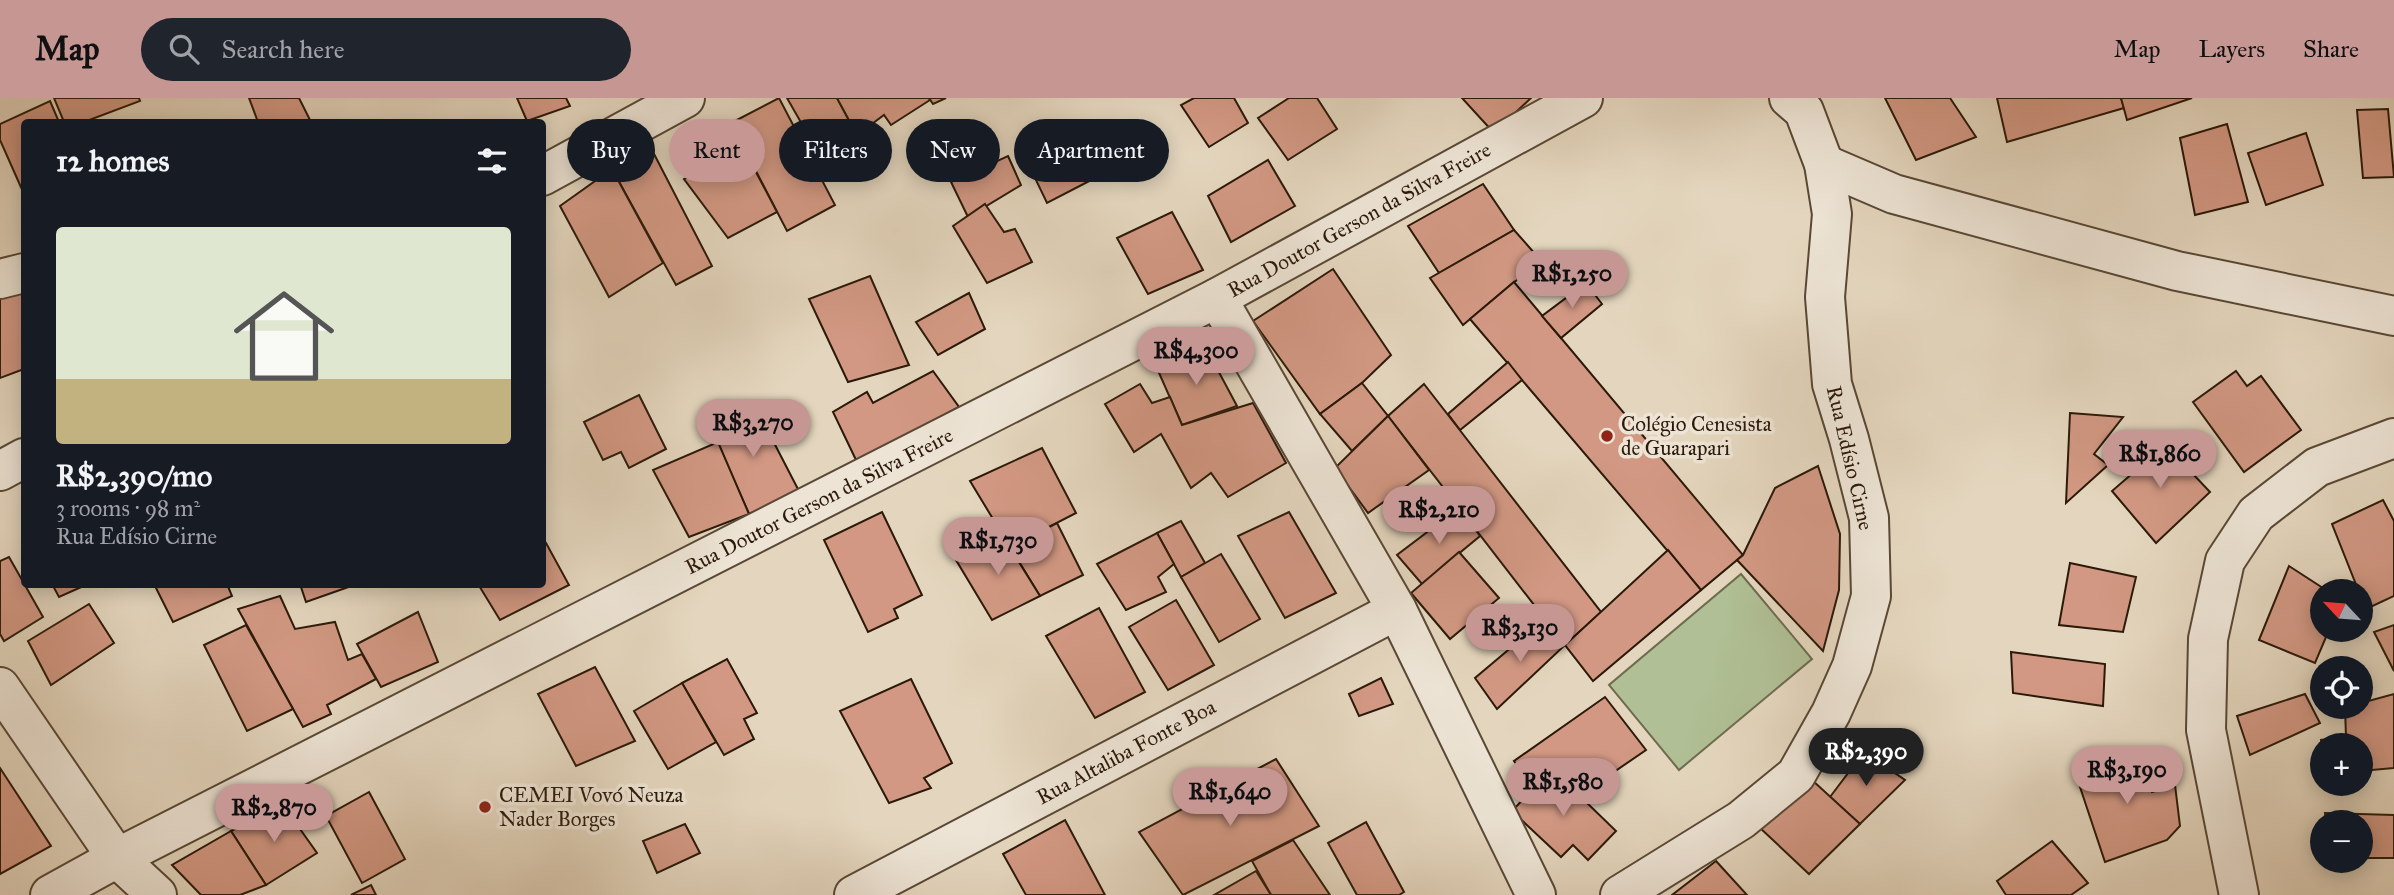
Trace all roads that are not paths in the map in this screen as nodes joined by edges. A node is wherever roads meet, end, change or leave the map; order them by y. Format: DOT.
graph roads {
  1 [pos="685,98"];
  2 [pos="1583,98"];
  3 [pos="1805,102"];
  4 [pos="1824,164"];
  5 [pos="546,174"];
  6 [pos="21,274"];
  7 [pos="0,279"];
  8 [pos="1217,298"];
  9 [pos="2394,316"];
  10 [pos="2394,438"];
  11 [pos="21,460"];
  12 [pos="0,471"];
  13 [pos="1397,610"];
  14 [pos="0,687"];
  15 [pos="117,858"];
  16 [pos="50,895"];
  17 [pos="157,895"];
  18 [pos="854,895"];
  19 [pos="1536,895"];
  20 [pos="1620,895"];
  21 [pos="2239,895"];
  1 -- 5 [label="street"];
  2 -- 8 [label="street, Rua Doutor Gerson da Silva Freire"];
  3 -- 4 [label="street, Rua Edísio Cirne"];
  4 -- 9 [label="street"];
  4 -- 20 [label="street, Rua Edísio Cirne"];
  6 -- 7 [label="street"];
  8 -- 13 [label="street"];
  8 -- 15 [label="street, Rua Doutor Gerson da Silva Freire"];
  10 -- 21 [label="street"];
  11 -- 12 [label="street"];
  13 -- 18 [label="street, Rua Altaliba Fonte Boa"];
  13 -- 19 [label="street"];
  14 -- 15 [label="street"];
  15 -- 16 [label="street, Rua Doutor Gerson da Silva Freire"];
  15 -- 17 [label="street"];
}
